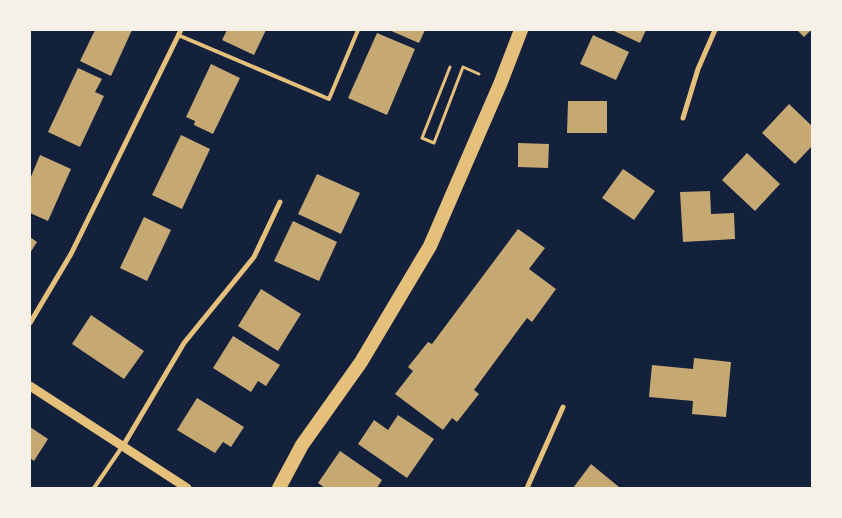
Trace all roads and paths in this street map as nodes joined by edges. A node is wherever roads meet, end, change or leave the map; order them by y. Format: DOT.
graph roads {
  1 [pos="358,30"];
  2 [pos="521,30"];
  3 [pos="715,30"];
  4 [pos="180,32"];
  5 [pos="450,67"];
  6 [pos="463,67"];
  7 [pos="684,118"];
  8 [pos="280,202"];
  9 [pos="30,323"];
  10 [pos="30,386"];
  11 [pos="563,407"];
  12 [pos="123,446"];
  13 [pos="94,488"];
  14 [pos="187,488"];
  15 [pos="279,488"];
  16 [pos="527,488"];
  1 -- 4 [label="lane"];
  2 -- 15 [label="highway"];
  3 -- 7 [label="street"];
  4 -- 9 [label="street"];
  5 -- 6 [label="path"];
  8 -- 12 [label="street"];
  10 -- 12 [label="street"];
  11 -- 16 [label="street"];
  12 -- 13 [label="lane"];
  12 -- 14 [label="street"];
}
